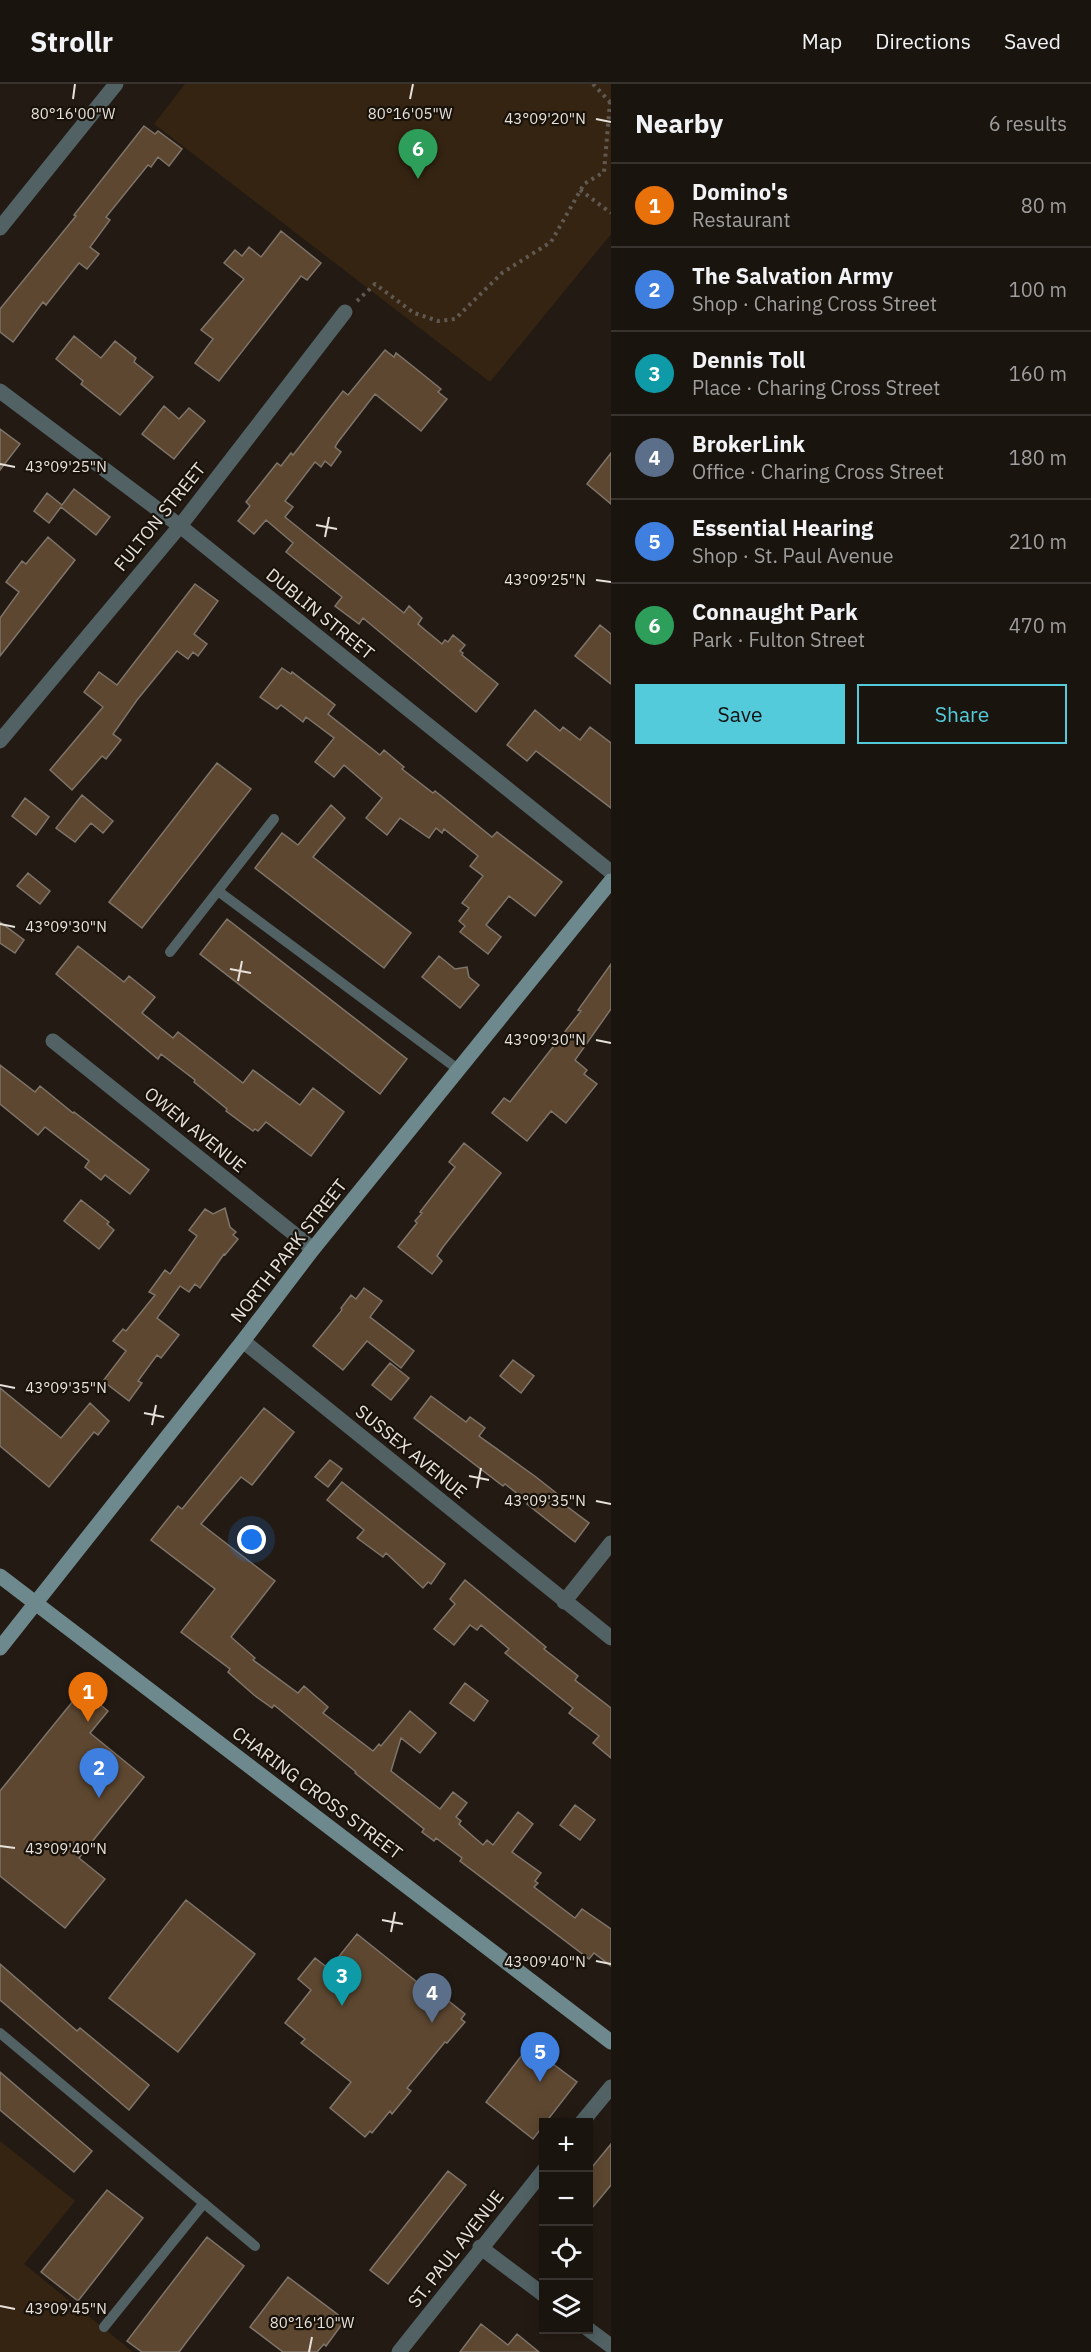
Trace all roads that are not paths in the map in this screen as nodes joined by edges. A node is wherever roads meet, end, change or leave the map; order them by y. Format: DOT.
graph roads {
  1 [pos="116,84"];
  2 [pos="0,228"];
  3 [pos="345,312"];
  4 [pos="0,391"];
  5 [pos="180,526"];
  6 [pos="0,741"];
  7 [pos="274,819"];
  8 [pos="611,872"];
  9 [pos="611,881"];
  10 [pos="218,891"];
  11 [pos="170,952"];
  12 [pos="52,1041"];
  13 [pos="459,1070"];
  14 [pos="313,1249"];
  15 [pos="243,1341"];
  16 [pos="611,1543"];
  17 [pos="0,1576"];
  18 [pos="564,1602"];
  19 [pos="36,1604"];
  20 [pos="611,1638"];
  21 [pos="0,1648"];
  22 [pos="0,2033"];
  23 [pos="611,2042"];
  24 [pos="611,2087"];
  25 [pos="585,2118"];
  26 [pos="541,2172"];
  27 [pos="204,2203"];
  28 [pos="255,2246"];
  29 [pos="480,2247"];
  30 [pos="539,2292"];
  31 [pos="104,2327"];
  32 [pos="593,2333"];
  33 [pos="611,2346"];
  34 [pos="399,2352"];
  1 -- 2 [label="street"];
  3 -- 5 [label="street, FULTON STREET"];
  4 -- 5 [label="street, DUBLIN STREET"];
  5 -- 6 [label="street, FULTON STREET"];
  5 -- 8 [label="street, DUBLIN STREET"];
  7 -- 10 [label="lane"];
  9 -- 13 [label="street, NORTH PARK STREET"];
  10 -- 11 [label="lane"];
  10 -- 13 [label="lane"];
  12 -- 14 [label="street, OWEN AVENUE"];
  13 -- 14 [label="street, NORTH PARK STREET"];
  14 -- 15 [label="street, NORTH PARK STREET"];
  15 -- 18 [label="street, SUSSEX AVENUE"];
  15 -- 19 [label="street, NORTH PARK STREET"];
  16 -- 18 [label="street"];
  17 -- 19 [label="street, CHARING CROSS STREET"];
  18 -- 20 [label="street, SUSSEX AVENUE"];
  19 -- 21 [label="street, NORTH PARK STREET"];
  19 -- 23 [label="street, CHARING CROSS STREET"];
  22 -- 27 [label="lane"];
  24 -- 25 [label="street"];
  26 -- 29 [label="street, ST. PAUL AVENUE"];
  27 -- 28 [label="lane"];
  27 -- 31 [label="lane"];
  29 -- 30 [label="street"];
  29 -- 34 [label="street, ST. PAUL AVENUE"];
  32 -- 33 [label="street"];
}
